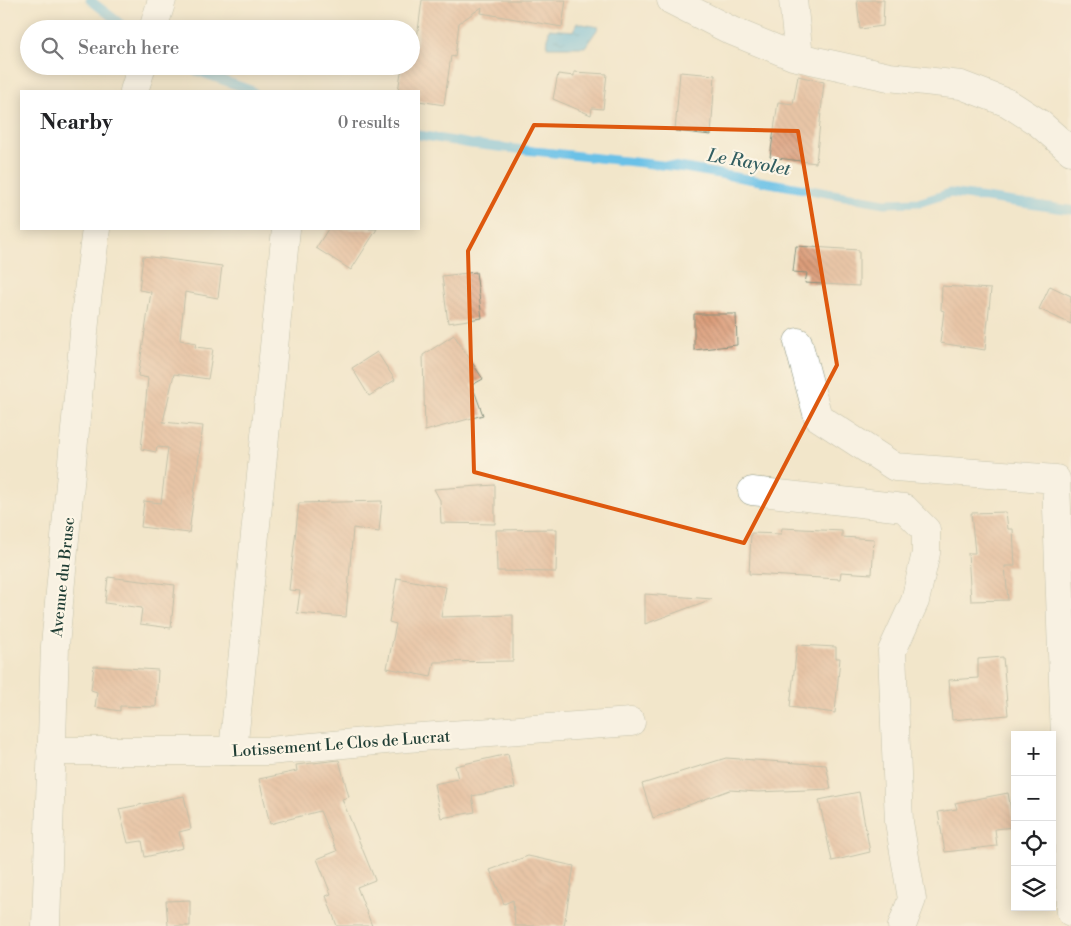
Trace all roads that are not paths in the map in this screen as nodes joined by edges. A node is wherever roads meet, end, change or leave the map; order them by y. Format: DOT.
graph roads {
  1 [pos="162,0"];
  2 [pos="671,0"];
  3 [pos="793,0"];
  4 [pos="156,20"];
  5 [pos="799,57"];
  6 [pos="139,75"];
  7 [pos="134,90"];
  8 [pos="1071,151"];
  9 [pos="96,230"];
  10 [pos="286,230"];
  11 [pos="798,342"];
  12 [pos="752,491"];
  13 [pos="630,722"];
  14 [pos="51,751"];
  15 [pos="233,751"];
  16 [pos="1071,912"];
  17 [pos="46,926"];
  18 [pos="902,926"];
  1 -- 4 [label="street"];
  2 -- 5 [label="street"];
  3 -- 5 [label="street"];
  5 -- 8 [label="street"];
  6 -- 7 [label="street"];
  9 -- 14 [label="street, Avenue du Brusc"];
  10 -- 15 [label="street"];
  11 -- 16 [label="street"];
  12 -- 18 [label="street"];
  13 -- 15 [label="street, Lotissement Le Clos de Lucrat"];
  14 -- 15 [label="street, Lotissement Le Clos de Lucrat"];
  14 -- 17 [label="street, Avenue du Brusc"];
}
